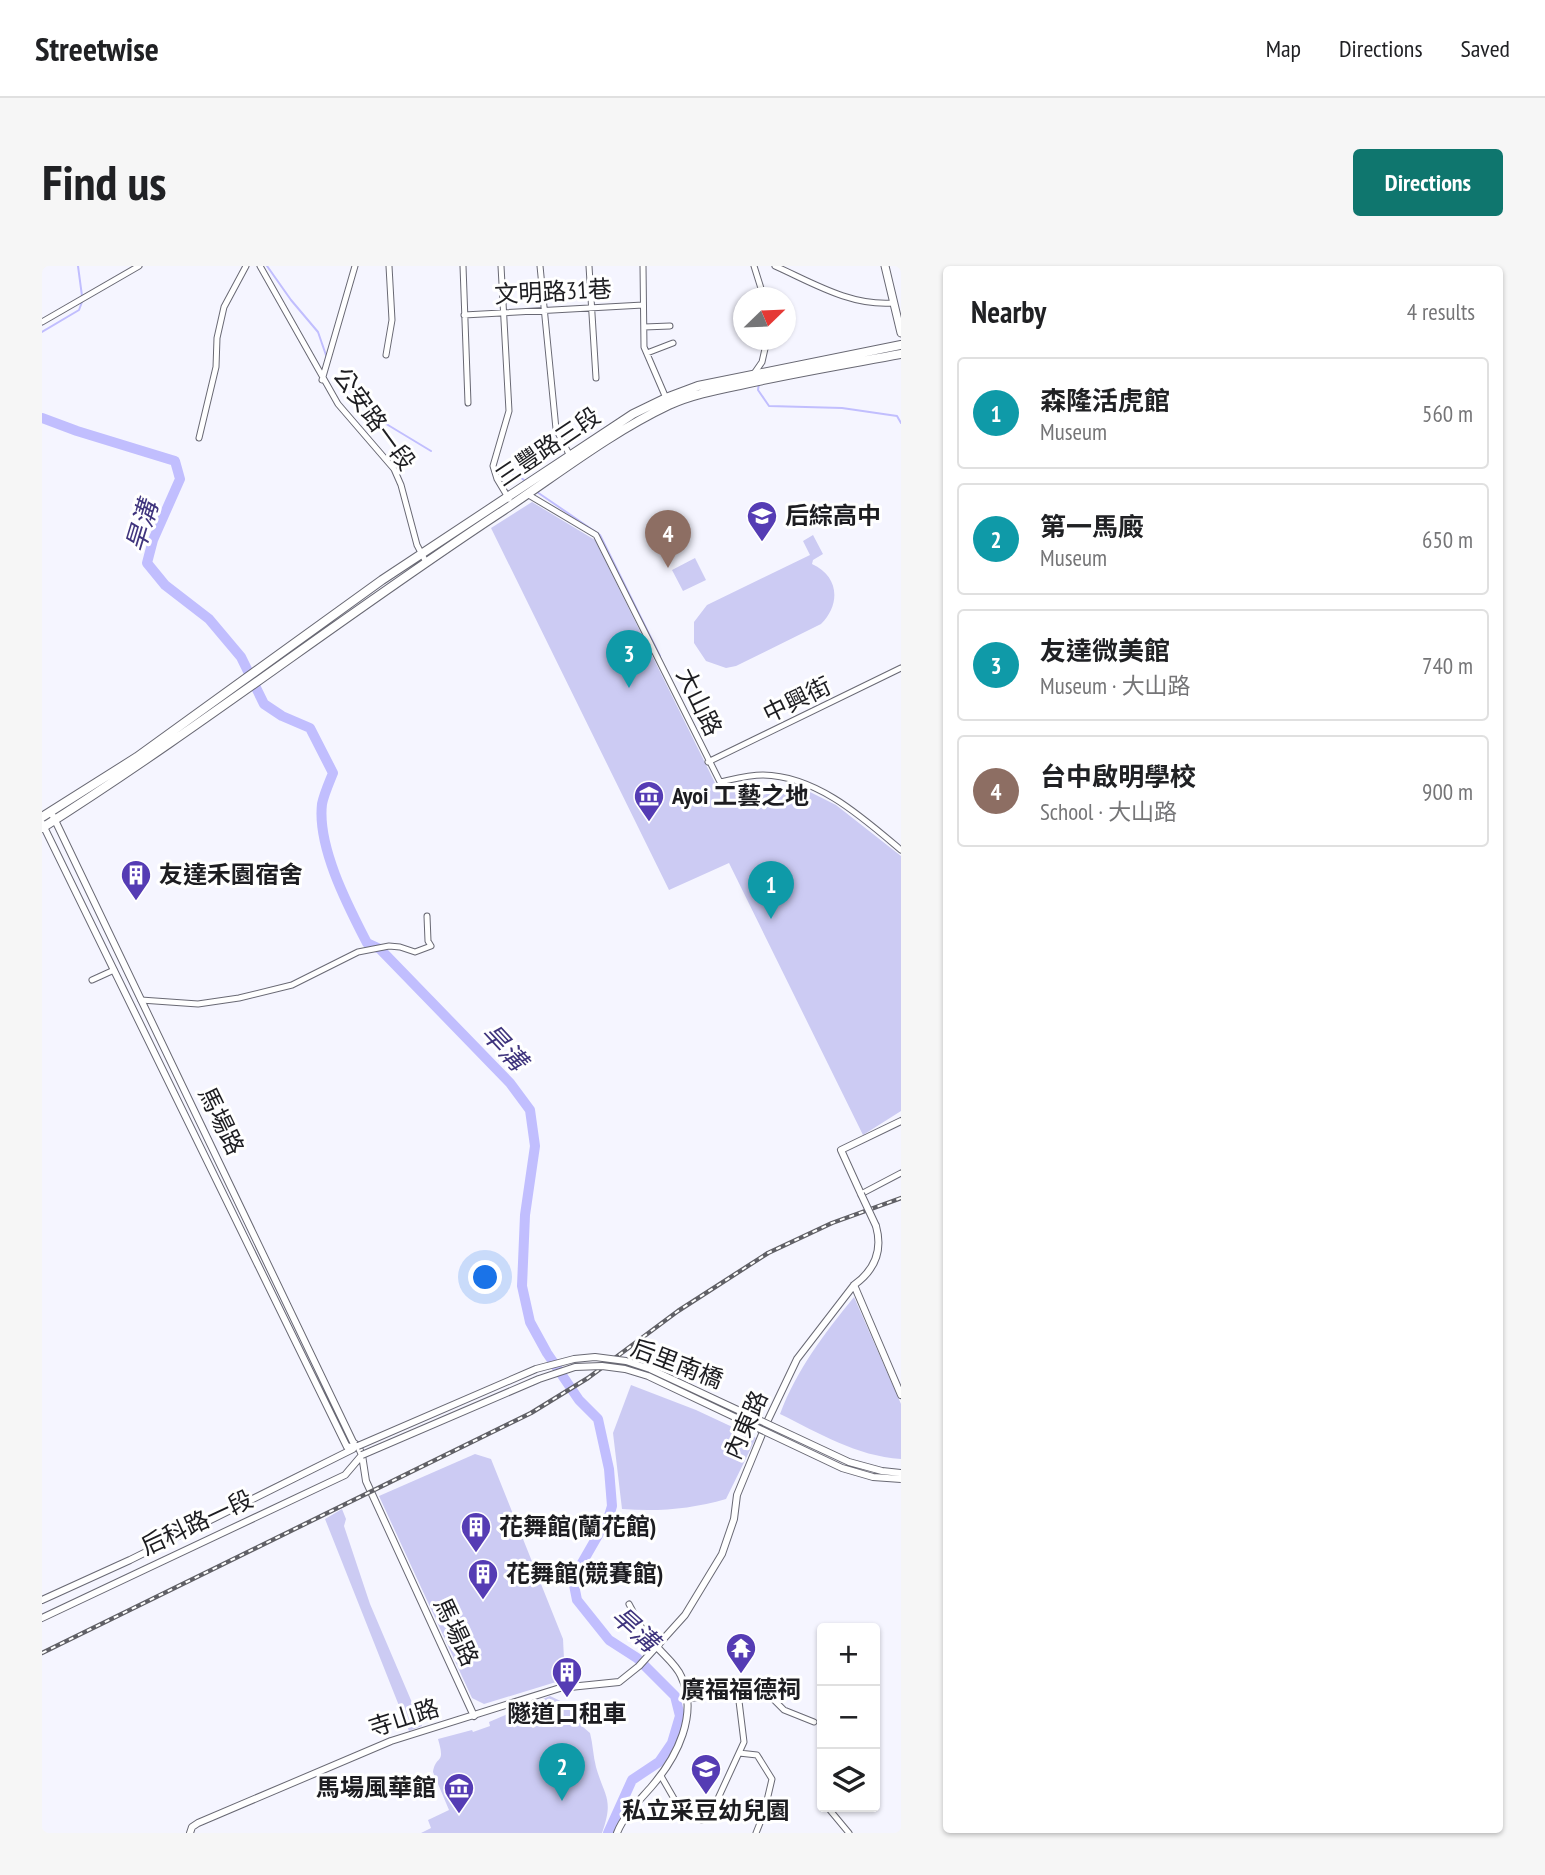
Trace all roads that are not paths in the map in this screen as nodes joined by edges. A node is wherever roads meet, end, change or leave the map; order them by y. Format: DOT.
graph roads {
  1 [pos="139,266"];
  2 [pos="246,266"];
  3 [pos="260,266"];
  4 [pos="355,266"];
  5 [pos="389,266"];
  6 [pos="463,266"];
  7 [pos="501,266"];
  8 [pos="540,266"];
  9 [pos="589,266"];
  10 [pos="643,266"];
  11 [pos="775,266"];
  12 [pos="884,266"];
  13 [pos="754,267"];
  14 [pos="760,287"];
  15 [pos="893,303"];
  16 [pos="643,305"];
  17 [pos="591,308"];
  18 [pos="543,309"];
  19 [pos="503,312"];
  20 [pos="464,315"];
  21 [pos="42,322"];
  22 [pos="670,326"];
  23 [pos="644,327"];
  24 [pos="901,333"];
  25 [pos="673,343"];
  26 [pos="901,345"];
  27 [pos="765,350"];
  28 [pos="647,354"];
  29 [pos="901,354"];
  30 [pos="386,355"];
  31 [pos="596,378"];
  32 [pos="753,378"];
  33 [pos="322,380"];
  34 [pos="667,402"];
  35 [pos="468,404"];
  36 [pos="199,438"];
  37 [pos="572,458"];
  38 [pos="524,491"];
  39 [pos="510,501"];
  40 [pos="423,558"];
  41 [pos="901,668"];
  42 [pos="708,762"];
  43 [pos="52,816"];
  44 [pos="42,817"];
  45 [pos="43,826"];
  46 [pos="901,850"];
  47 [pos="427,915"];
  48 [pos="114,970"];
  49 [pos="92,980"];
  50 [pos="141,1000"];
  51 [pos="901,1121"];
  52 [pos="901,1173"];
  53 [pos="861,1194"];
  54 [pos="854,1285"];
  55 [pos="901,1395"];
  56 [pos="358,1446"];
  57 [pos="362,1455"];
  58 [pos="901,1473"];
  59 [pos="901,1479"];
  60 [pos="42,1600"];
  61 [pos="629,1604"];
  62 [pos="42,1618"];
  63 [pos="657,1647"];
  64 [pos="648,1658"];
  65 [pos="738,1693"];
  66 [pos="687,1699"];
  67 [pos="474,1716"];
  68 [pos="814,1722"];
  69 [pos="739,1753"];
  70 [pos="661,1776"];
  71 [pos="832,1812"];
  72 [pos="190,1833"];
  73 [pos="617,1833"];
  74 [pos="756,1833"];
  75 [pos="849,1833"];
  1 -- 21 [label="street"];
  2 -- 36 [label="street"];
  3 -- 33 [label="street, 公安路一段"];
  4 -- 33 [label="street"];
  5 -- 30 [label="street"];
  6 -- 20 [label="street"];
  7 -- 19 [label="street"];
  8 -- 18 [label="street"];
  9 -- 17 [label="street"];
  10 -- 16 [label="street"];
  11 -- 15 [label="street"];
  12 -- 15 [label="main road"];
  13 -- 14 [label="street"];
  15 -- 24 [label="main road"];
  16 -- 17 [label="street, 文明路31巷"];
  16 -- 23 [label="street"];
  17 -- 18 [label="street, 文明路31巷"];
  17 -- 31 [label="street"];
  18 -- 19 [label="street, 文明路31巷"];
  18 -- 37 [label="street"];
  19 -- 20 [label="street, 文明路31巷"];
  19 -- 39 [label="street"];
  20 -- 35 [label="street"];
  22 -- 23 [label="street"];
  23 -- 28 [label="street"];
  25 -- 28 [label="street"];
  26 -- 32 [label="main road, 三豐路三段"];
  27 -- 32 [label="street"];
  28 -- 34 [label="street"];
  29 -- 32 [label="main road, 三豐路三段"];
  32 -- 34 [label="main road, 三豐路三段"];
  33 -- 40 [label="street, 公安路一段"];
  34 -- 37 [label="main road, 三豐路三段"];
  37 -- 38 [label="main road, 三豐路三段"];
  38 -- 39 [label="main road, 三豐路三段"];
  38 -- 42 [label="street, 大山路"];
  39 -- 40 [label="main road, 三豐路三段"];
  40 -- 43 [label="main road, 三豐路三段"];
  41 -- 42 [label="street, 中興街"];
  42 -- 46 [label="street, 大山路"];
  43 -- 44 [label="main road"];
  43 -- 45 [label="main road"];
  43 -- 50 [label="street, 馬場路"];
  45 -- 48 [label="street, 馬場路"];
  47 -- 50 [label="street"];
  48 -- 49 [label="street"];
  48 -- 56 [label="street, 馬場路"];
  50 -- 56 [label="street, 馬場路"];
  51 -- 53 [label="street"];
  52 -- 53 [label="street"];
  53 -- 54 [label="street, 內東路, bridge"];
  54 -- 55 [label="street"];
  54 -- 63 [label="street, 內東路"];
  56 -- 57 [label="street, 馬場路"];
  56 -- 58 [label="street, 后里南橋, bridge"];
  56 -- 60 [label="street, 后科路一段"];
  57 -- 59 [label="street, 后里南橋, bridge"];
  57 -- 62 [label="street, 后科路一段"];
  57 -- 67 [label="street, 馬場路"];
  61 -- 63 [label="street"];
  63 -- 64 [label="street, 內東路"];
  63 -- 66 [label="street"];
  64 -- 67 [label="street, 寺山路"];
  65 -- 66 [label="street"];
  65 -- 68 [label="street"];
  65 -- 69 [label="street"];
  66 -- 70 [label="street"];
  67 -- 72 [label="street, 寺山路"];
  69 -- 70 [label="street"];
  69 -- 74 [label="street"];
  70 -- 73 [label="street"];
  71 -- 75 [label="street"];
}
